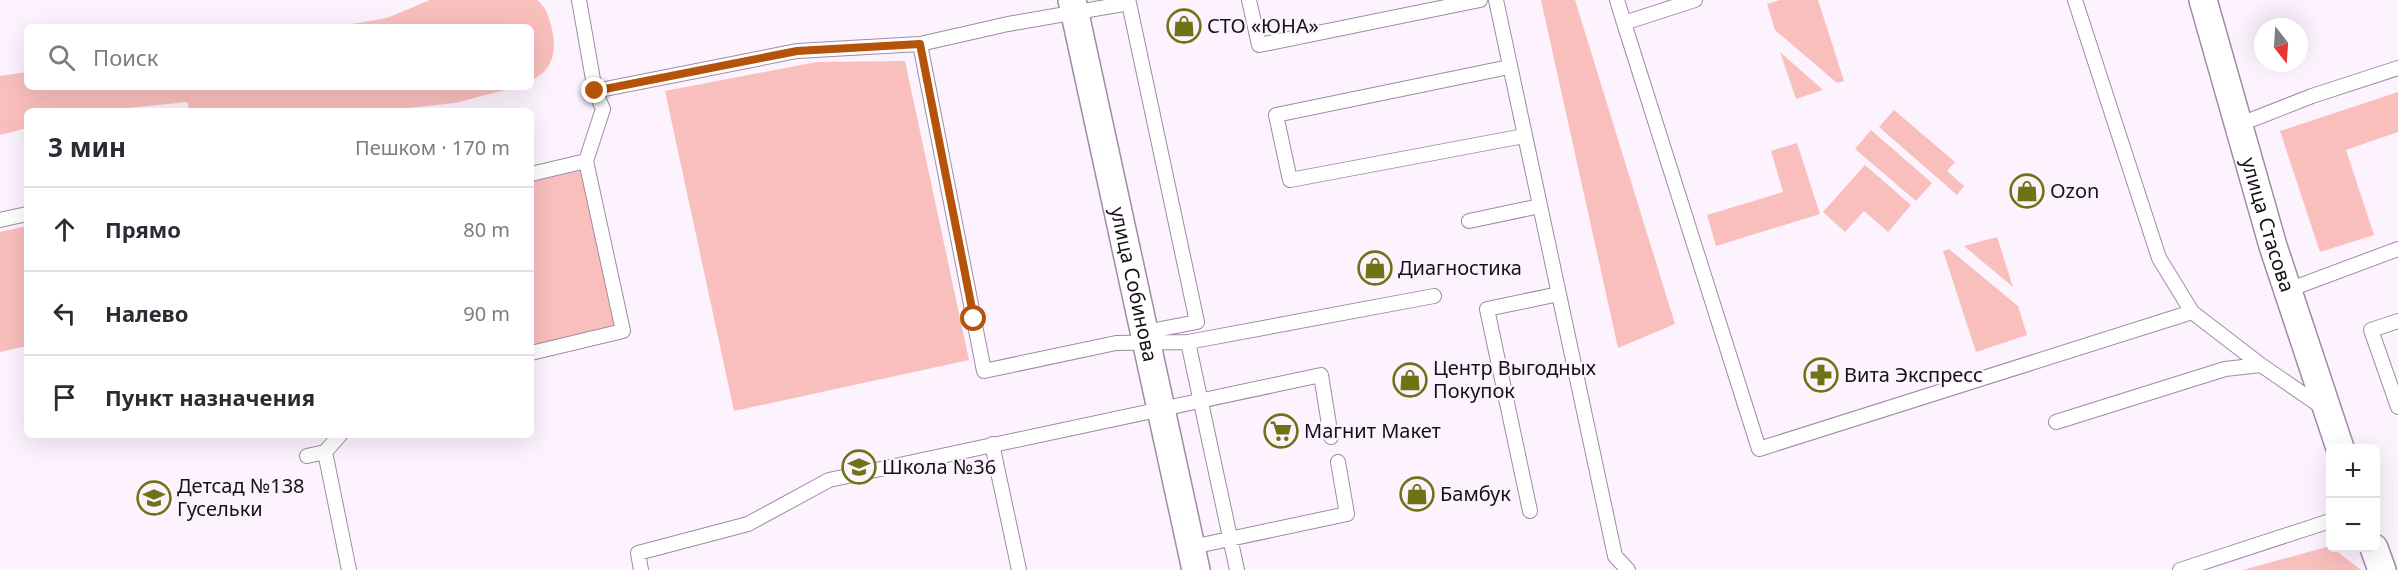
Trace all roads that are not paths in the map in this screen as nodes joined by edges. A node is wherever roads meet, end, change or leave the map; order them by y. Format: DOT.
graph roads {
  1 [pos="579,0"];
  2 [pos="1249,0"];
  3 [pos="1480,0"];
  4 [pos="1497,0"];
  5 [pos="1617,0"];
  6 [pos="1695,0"];
  7 [pos="2075,0"];
  8 [pos="2203,0"];
  9 [pos="1425,5"];
  10 [pos="1073,6"];
  11 [pos="1624,23"];
  12 [pos="920,44"];
  13 [pos="1509,67"];
  14 [pos="2398,68"];
  15 [pos="595,91"];
  16 [pos="2238,125"];
  17 [pos="1524,136"];
  18 [pos="586,161"];
  19 [pos="534,173"];
  20 [pos="1540,207"];
  21 [pos="24,215"];
  22 [pos="0,220"];
  23 [pos="1469,221"];
  24 [pos="2398,249"];
  25 [pos="2288,290"];
  26 [pos="1559,294"];
  27 [pos="1434,296"];
  28 [pos="2192,312"];
  29 [pos="2398,321"];
  30 [pos="1146,337"];
  31 [pos="1188,342"];
  32 [pos="534,352"];
  33 [pos="2261,365"];
  34 [pos="1200,400"];
  35 [pos="2398,407"];
  36 [pos="1161,408"];
  37 [pos="2328,410"];
  38 [pos="2055,422"];
  39 [pos="1331,437"];
  40 [pos="337,438"];
  41 [pos="992,444"];
  42 [pos="2339,444"];
  43 [pos="325,452"];
  44 [pos="307,456"];
  45 [pos="1338,462"];
  46 [pos="1530,511"];
  47 [pos="2326,523"];
  48 [pos="1230,539"];
  49 [pos="2375,552"];
  50 [pos="1194,559"];
  51 [pos="2217,564"];
  52 [pos="349,570"];
  53 [pos="641,570"];
  54 [pos="1019,570"];
  55 [pos="1237,570"];
  56 [pos="1628,570"];
  57 [pos="2180,570"];
  58 [pos="2382,570"];
  1 -- 15 [label="lane"];
  2 -- 9 [label="lane"];
  3 -- 9 [label="lane"];
  4 -- 13 [label="lane"];
  5 -- 11 [label="lane"];
  6 -- 11 [label="lane"];
  7 -- 28 [label="lane"];
  8 -- 16 [label="street, улица Стасова"];
  10 -- 12 [label="lane"];
  10 -- 30 [label="street, улица Собинова"];
  10 -- 30 [label="lane"];
  11 -- 28 [label="lane"];
  12 -- 15 [label="lane"];
  12 -- 30 [label="lane"];
  13 -- 17 [label="lane"];
  13 -- 17 [label="lane"];
  14 -- 16 [label="lane"];
  15 -- 18 [label="lane"];
  16 -- 25 [label="street, улица Стасова"];
  17 -- 20 [label="lane"];
  18 -- 19 [label="lane"];
  18 -- 32 [label="lane"];
  20 -- 23 [label="lane"];
  20 -- 26 [label="lane"];
  21 -- 22 [label="lane"];
  24 -- 25 [label="lane"];
  25 -- 37 [label="street, улица Стасова"];
  26 -- 46 [label="lane"];
  26 -- 56 [label="lane"];
  27 -- 31 [label="lane"];
  28 -- 33 [label="lane"];
  29 -- 35 [label="lane"];
  30 -- 31 [label="lane"];
  30 -- 36 [label="street, улица Собинова"];
  31 -- 34 [label="lane"];
  33 -- 37 [label="lane"];
  33 -- 38 [label="lane"];
  34 -- 36 [label="lane"];
  34 -- 39 [label="lane"];
  34 -- 48 [label="lane"];
  36 -- 41 [label="lane"];
  36 -- 50 [label="street, улица Собинова"];
  37 -- 42 [label="street, улица Стасова"];
  40 -- 43 [label="lane"];
  41 -- 53 [label="lane"];
  41 -- 54 [label="lane"];
  43 -- 44 [label="lane"];
  43 -- 52 [label="lane"];
  45 -- 48 [label="lane"];
  47 -- 51 [label="lane"];
  48 -- 50 [label="lane"];
  48 -- 55 [label="lane"];
  49 -- 58 [label="street"];
  51 -- 57 [label="lane"];
}
